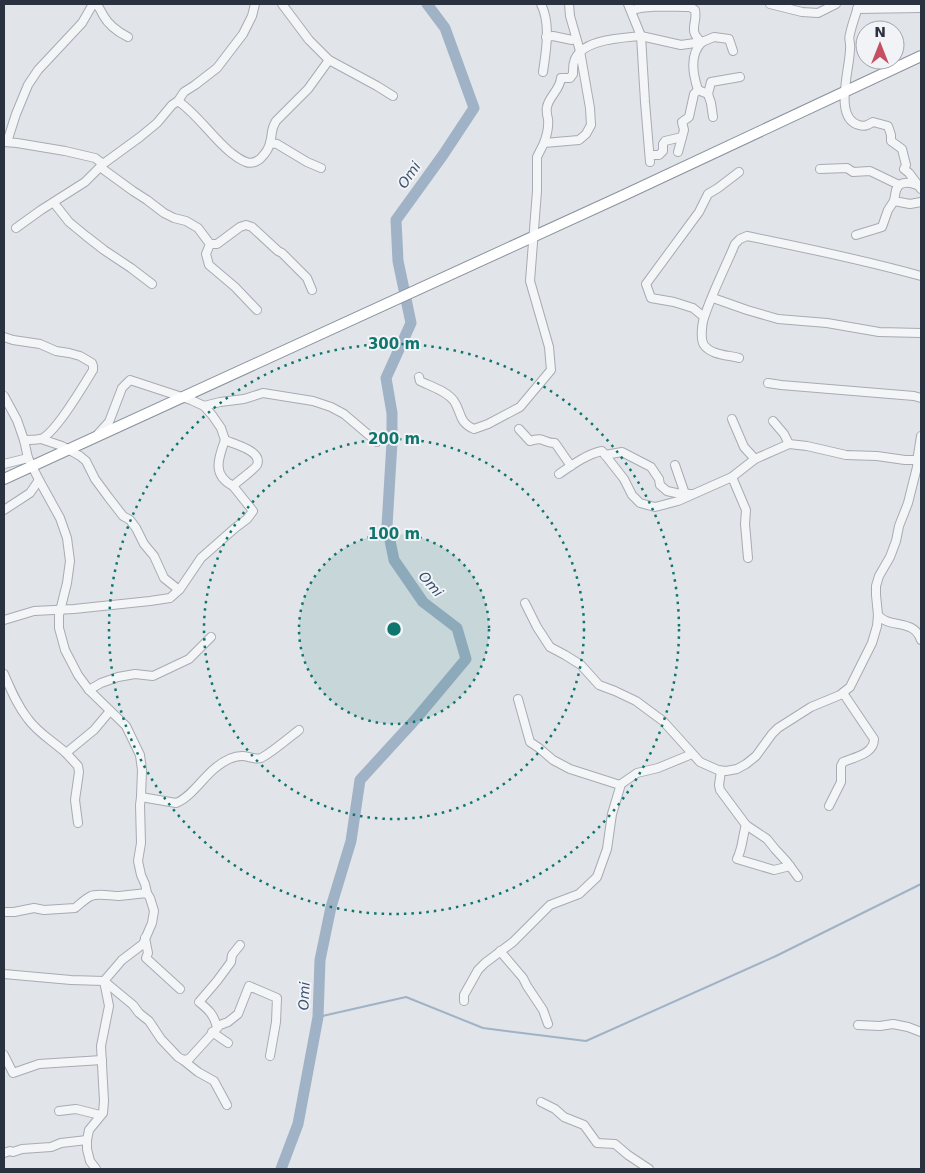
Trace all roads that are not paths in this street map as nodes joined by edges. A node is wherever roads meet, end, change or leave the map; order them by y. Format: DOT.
graph roads {
  1 [pos="95,4"];
  2 [pos="256,4"];
  3 [pos="282,4"];
  4 [pos="541,4"];
  5 [pos="569,4"];
  6 [pos="770,4"];
  7 [pos="836,4"];
  8 [pos="858,6"];
  9 [pos="629,7"];
  10 [pos="921,8"];
  11 [pos="641,36"];
  12 [pos="546,37"];
  13 [pos="128,38"];
  14 [pos="576,38"];
  15 [pos="702,42"];
  16 [pos="732,51"];
  17 [pos="580,52"];
  18 [pos="921,56"];
  19 [pos="329,60"];
  20 [pos="543,72"];
  21 [pos="740,77"];
  22 [pos="698,90"];
  23 [pos="708,94"];
  24 [pos="393,96"];
  25 [pos="178,101"];
  26 [pos="712,117"];
  27 [pos="682,137"];
  28 [pos="5,142"];
  29 [pos="270,143"];
  30 [pos="544,143"];
  31 [pos="678,152"];
  32 [pos="102,166"];
  33 [pos="321,168"];
  34 [pos="820,169"];
  35 [pos="739,172"];
  36 [pos="899,185"];
  37 [pos="919,187"];
  38 [pos="894,201"];
  39 [pos="921,202"];
  40 [pos="54,203"];
  41 [pos="16,228"];
  42 [pos="856,235"];
  43 [pos="210,244"];
  44 [pos="921,276"];
  45 [pos="152,284"];
  46 [pos="312,290"];
  47 [pos="712,298"];
  48 [pos="257,310"];
  49 [pos="704,317"];
  50 [pos="921,333"];
  51 [pos="4,337"];
  52 [pos="739,358"];
  53 [pos="419,377"];
  54 [pos="768,382"];
  55 [pos="4,396"];
  56 [pos="921,398"];
  57 [pos="204,406"];
  58 [pos="732,419"];
  59 [pos="773,421"];
  60 [pos="519,429"];
  61 [pos="921,436"];
  62 [pos="41,439"];
  63 [pos="24,440"];
  64 [pos="225,440"];
  65 [pos="377,442"];
  66 [pos="789,444"];
  67 [pos="62,446"];
  68 [pos="605,455"];
  69 [pos="28,458"];
  70 [pos="755,459"];
  71 [pos="918,460"];
  72 [pos="4,464"];
  73 [pos="675,465"];
  74 [pos="571,466"];
  75 [pos="559,474"];
  76 [pos="732,477"];
  77 [pos="4,479"];
  78 [pos="39,480"];
  79 [pos="233,486"];
  80 [pos="685,494"];
  81 [pos="695,494"];
  82 [pos="4,510"];
  83 [pos="748,558"];
  84 [pos="179,590"];
  85 [pos="525,603"];
  86 [pos="60,609"];
  87 [pos="878,615"];
  88 [pos="4,620"];
  89 [pos="921,626"];
  90 [pos="912,629"];
  91 [pos="211,637"];
  92 [pos="921,640"];
  93 [pos="4,674"];
  94 [pos="89,690"];
  95 [pos="843,694"];
  96 [pos="518,699"];
  97 [pos="110,711"];
  98 [pos="299,730"];
  99 [pos="66,754"];
  100 [pos="692,754"];
  101 [pos="721,771"];
  102 [pos="620,785"];
  103 [pos="142,797"];
  104 [pos="829,806"];
  105 [pos="78,823"];
  106 [pos="746,825"];
  107 [pos="790,866"];
  108 [pos="798,877"];
  109 [pos="148,893"];
  110 [pos="4,912"];
  111 [pos="145,938"];
  112 [pos="240,945"];
  113 [pos="500,951"];
  114 [pos="4,974"];
  115 [pos="104,981"];
  116 [pos="180,989"];
  117 [pos="464,1000"];
  118 [pos="548,1024"];
  119 [pos="858,1025"];
  120 [pos="215,1030"];
  121 [pos="921,1032"];
  122 [pos="228,1043"];
  123 [pos="4,1055"];
  124 [pos="270,1056"];
  125 [pos="102,1060"];
  126 [pos="183,1060"];
  127 [pos="541,1102"];
  128 [pos="227,1105"];
  129 [pos="59,1111"];
  130 [pos="100,1115"];
  131 [pos="87,1140"];
  132 [pos="4,1154"];
  133 [pos="96,1169"];
  134 [pos="649,1169"];
  1 -- 13 [label="street"];
  1 -- 28 [label="street"];
  2 -- 25 [label="street"];
  3 -- 19 [label="street"];
  4 -- 12 [label="street"];
  5 -- 14 [label="street"];
  6 -- 7 [label="street"];
  8 -- 10 [label="street"];
  8 -- 37 [label="street"];
  9 -- 11 [label="street"];
  9 -- 15 [label="street"];
  11 -- 15 [label="street"];
  11 -- 17 [label="street"];
  11 -- 27 [label="street"];
  12 -- 14 [label="street"];
  12 -- 20 [label="street"];
  14 -- 17 [label="street"];
  15 -- 16 [label="street"];
  15 -- 22 [label="street"];
  17 -- 30 [label="street"];
  17 -- 30 [label="street"];
  18 -- 77 [label="highway"];
  19 -- 24 [label="street"];
  19 -- 29 [label="street"];
  21 -- 23 [label="street"];
  22 -- 23 [label="street"];
  22 -- 27 [label="street"];
  23 -- 26 [label="street"];
  25 -- 29 [label="street"];
  25 -- 32 [label="street"];
  27 -- 31 [label="street"];
  28 -- 32 [label="street"];
  29 -- 33 [label="street"];
  30 -- 53 [label="street"];
  32 -- 40 [label="street"];
  32 -- 43 [label="street"];
  34 -- 36 [label="street"];
  35 -- 49 [label="street"];
  36 -- 37 [label="street"];
  36 -- 38 [label="street"];
  38 -- 39 [label="street"];
  38 -- 42 [label="street"];
  40 -- 41 [label="street"];
  40 -- 45 [label="street"];
  43 -- 46 [label="street"];
  43 -- 48 [label="street"];
  44 -- 47 [label="street"];
  47 -- 49 [label="street"];
  47 -- 50 [label="street"];
  49 -- 52 [label="street"];
  51 -- 62 [label="street"];
  54 -- 56 [label="street"];
  55 -- 63 [label="street"];
  57 -- 64 [label="street"];
  57 -- 65 [label="street"];
  57 -- 67 [label="street"];
  58 -- 70 [label="street"];
  59 -- 66 [label="street"];
  60 -- 74 [label="street"];
  61 -- 71 [label="street"];
  62 -- 63 [label="street"];
  62 -- 67 [label="street"];
  63 -- 69 [label="street"];
  64 -- 79 [label="street"];
  64 -- 79 [label="street"];
  66 -- 70 [label="street"];
  66 -- 71 [label="street"];
  67 -- 84 [label="street"];
  68 -- 74 [label="street"];
  68 -- 80 [label="street"];
  68 -- 81 [label="street"];
  69 -- 72 [label="street"];
  69 -- 78 [label="street"];
  70 -- 76 [label="street"];
  71 -- 87 [label="street"];
  73 -- 80 [label="street"];
  74 -- 75 [label="street"];
  76 -- 81 [label="street"];
  76 -- 83 [label="street"];
  78 -- 82 [label="street"];
  78 -- 86 [label="street"];
  79 -- 84 [label="street"];
  80 -- 81 [label="street"];
  84 -- 86 [label="street"];
  85 -- 100 [label="street"];
  86 -- 88 [label="street"];
  86 -- 94 [label="street"];
  87 -- 90 [label="street"];
  87 -- 95 [label="street"];
  89 -- 90 [label="street"];
  90 -- 92 [label="street"];
  91 -- 94 [label="street"];
  93 -- 99 [label="street"];
  94 -- 97 [label="street"];
  95 -- 101 [label="street"];
  95 -- 104 [label="street"];
  96 -- 102 [label="street"];
  97 -- 99 [label="street"];
  97 -- 103 [label="street"];
  98 -- 103 [label="street"];
  99 -- 105 [label="street"];
  100 -- 101 [label="street"];
  100 -- 102 [label="street"];
  101 -- 106 [label="street"];
  102 -- 113 [label="street"];
  103 -- 109 [label="street"];
  106 -- 107 [label="street"];
  106 -- 107 [label="street"];
  107 -- 108 [label="street"];
  109 -- 110 [label="street"];
  109 -- 111 [label="street"];
  111 -- 115 [label="street"];
  111 -- 116 [label="street"];
  112 -- 120 [label="street"];
  113 -- 117 [label="street"];
  113 -- 118 [label="street"];
  114 -- 115 [label="street"];
  115 -- 125 [label="street"];
  115 -- 126 [label="street"];
  119 -- 121 [label="street"];
  120 -- 122 [label="street"];
  120 -- 124 [label="street"];
  120 -- 126 [label="street"];
  123 -- 125 [label="street"];
  125 -- 130 [label="street"];
  126 -- 128 [label="street"];
  127 -- 134 [label="street"];
  129 -- 130 [label="street"];
  130 -- 131 [label="street"];
  131 -- 132 [label="street"];
  131 -- 133 [label="street"];
}
